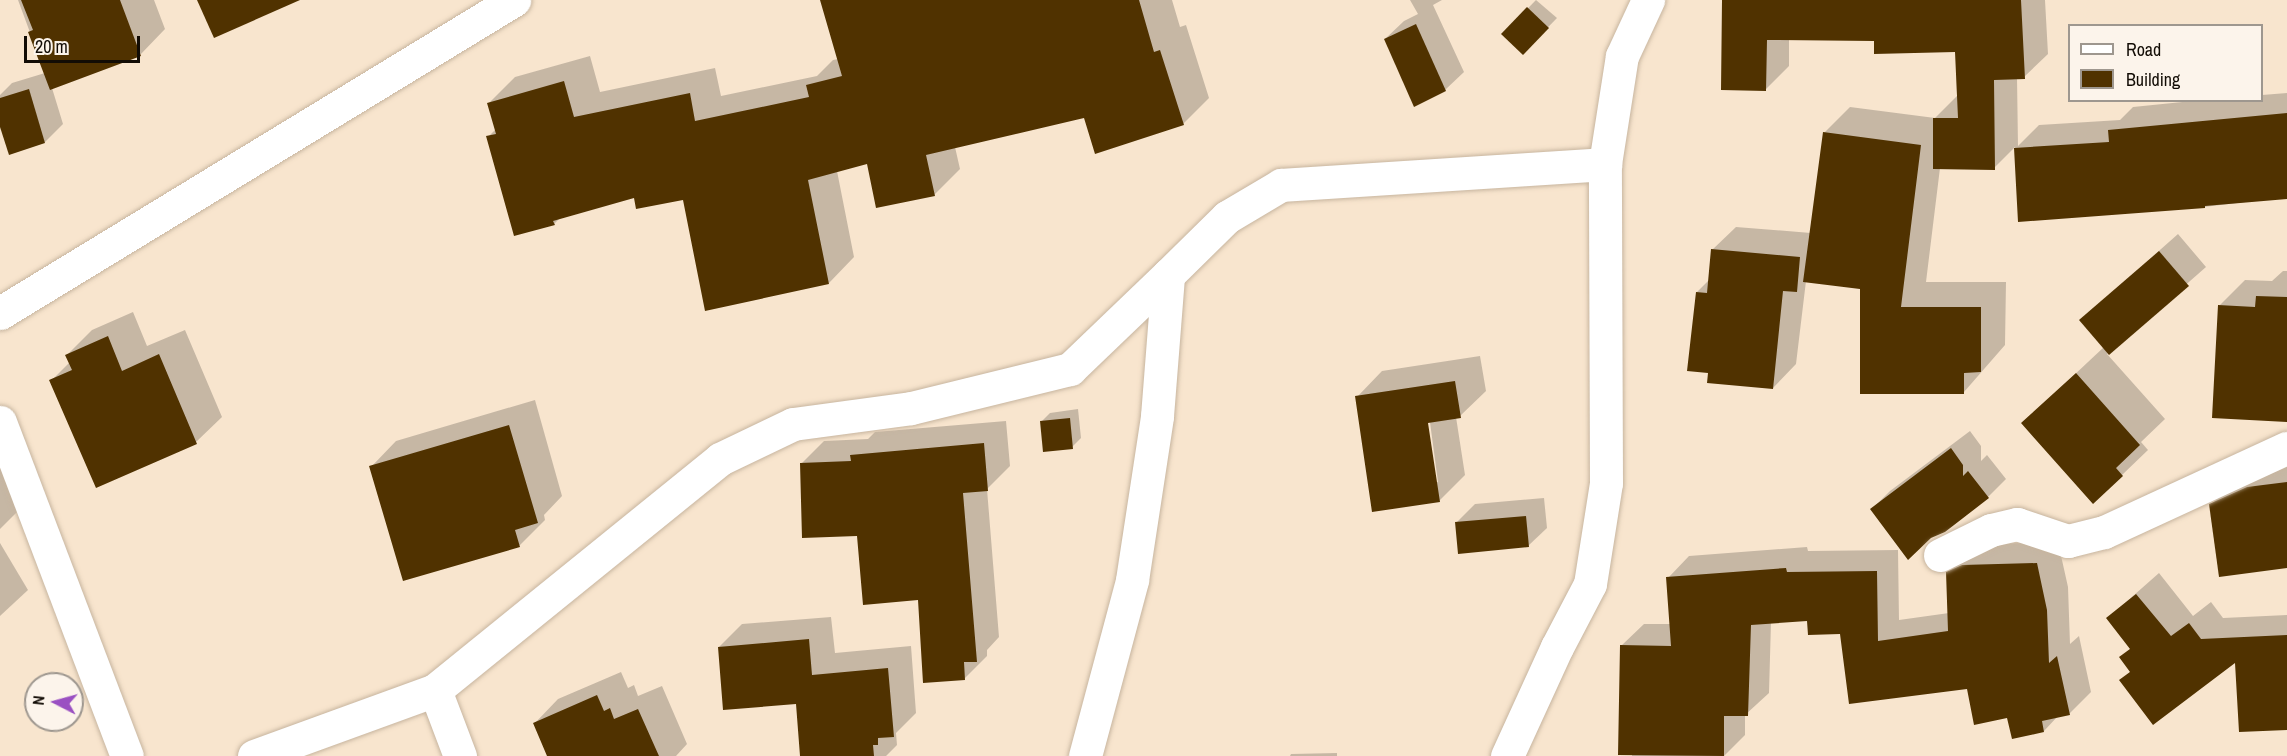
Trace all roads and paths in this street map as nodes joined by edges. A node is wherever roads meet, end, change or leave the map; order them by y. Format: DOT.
graph roads {
  1 [pos="514,0"];
  2 [pos="1648,0"];
  3 [pos="1605,164"];
  4 [pos="1168,275"];
  5 [pos="0,313"];
  6 [pos="0,422"];
  7 [pos="2287,448"];
  8 [pos="1940,555"];
  9 [pos="435,690"];
  10 [pos="127,756"];
  11 [pos="254,756"];
  12 [pos="460,756"];
  13 [pos="1085,756"];
  14 [pos="1507,756"];
  1 -- 5 [label="street"];
  2 -- 3 [label="street"];
  3 -- 4 [label="street"];
  3 -- 14 [label="street"];
  4 -- 9 [label="street"];
  4 -- 13 [label="street"];
  6 -- 10 [label="street"];
  7 -- 8 [label="street"];
  9 -- 11 [label="street"];
  9 -- 12 [label="street"];
}
